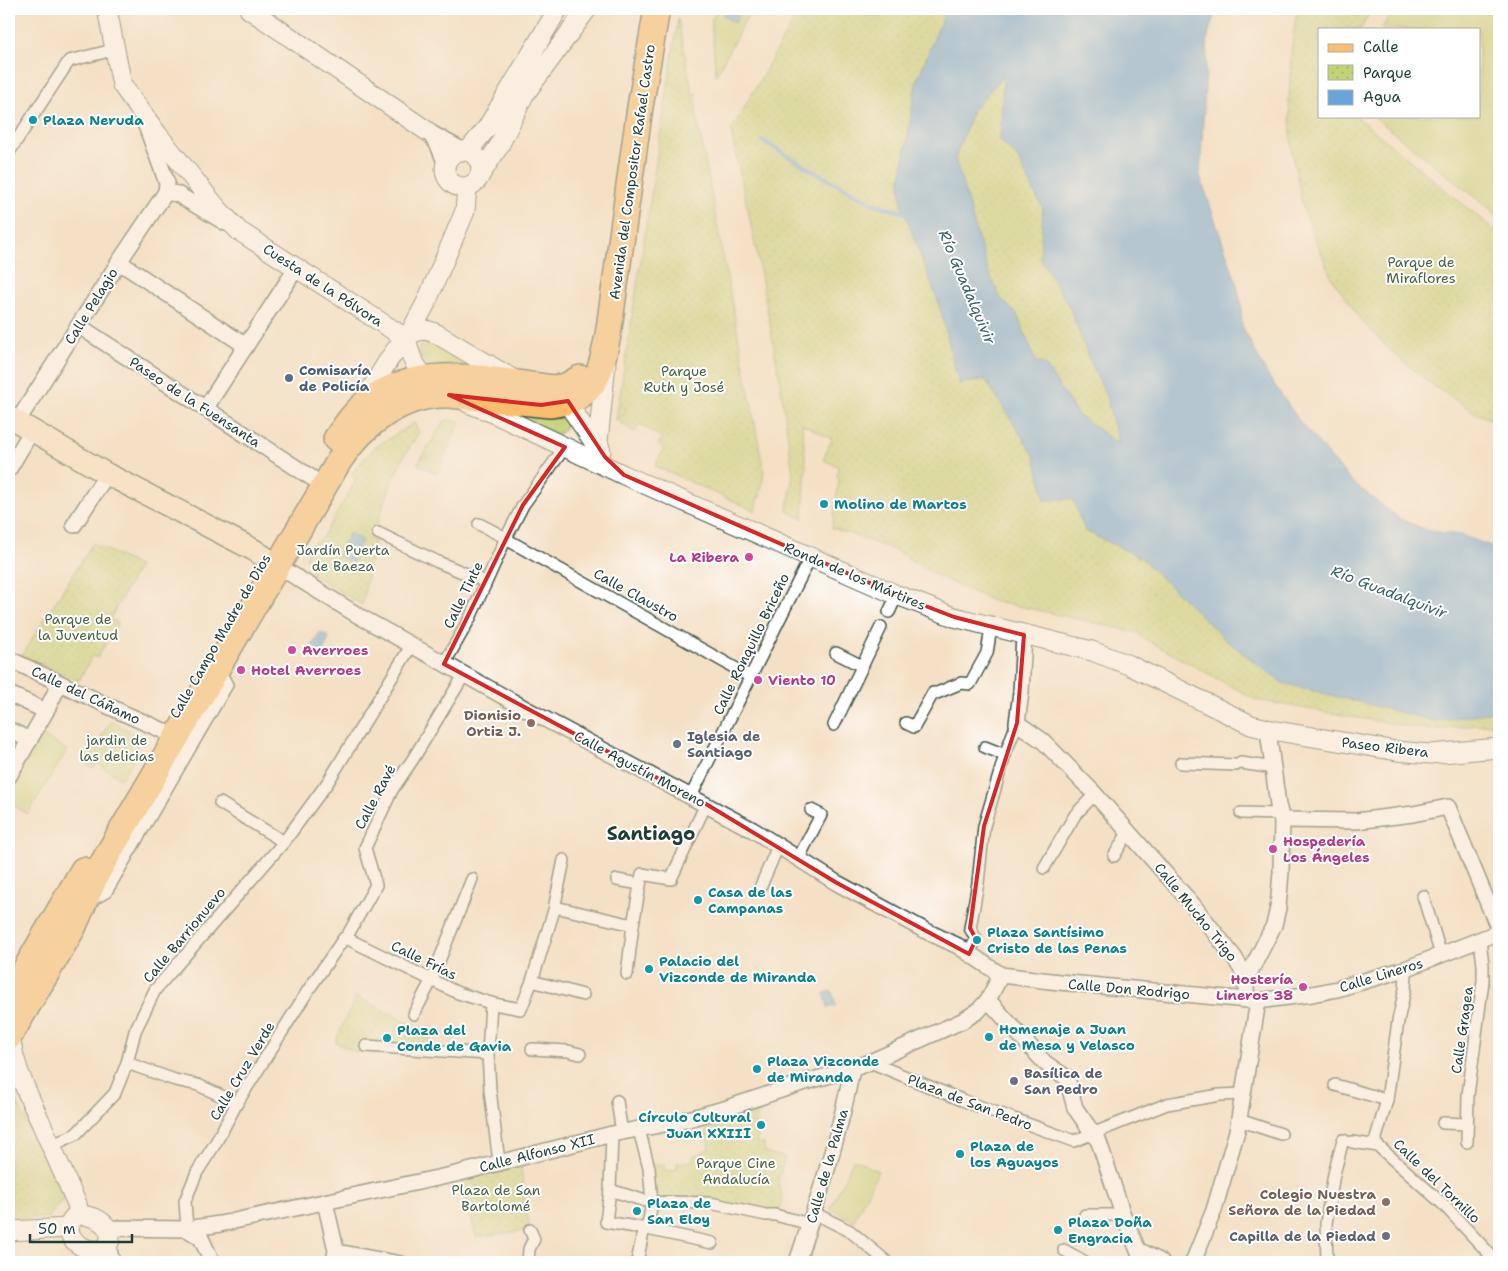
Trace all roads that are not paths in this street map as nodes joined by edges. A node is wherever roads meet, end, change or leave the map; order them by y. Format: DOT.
graph roads {
  1 [pos="106,9"];
  2 [pos="249,9"];
  3 [pos="558,9"];
  4 [pos="587,9"];
  5 [pos="657,9"];
  6 [pos="114,50"];
  7 [pos="140,111"];
  8 [pos="427,131"];
  9 [pos="465,151"];
  10 [pos="9,152"];
  11 [pos="445,162"];
  12 [pos="474,181"];
  13 [pos="166,192"];
  14 [pos="239,231"];
  15 [pos="119,262"];
  16 [pos="297,267"];
  17 [pos="79,326"];
  18 [pos="608,335"];
  19 [pos="407,339"];
  20 [pos="246,346"];
  21 [pos="425,377"];
  22 [pos="521,384"];
  23 [pos="449,395"];
  24 [pos="565,400"];
  25 [pos="361,408"];
  26 [pos="206,409"];
  27 [pos="20,423"];
  28 [pos="559,444"];
  29 [pos="600,451"];
  30 [pos="9,469"];
  31 [pos="624,475"];
  32 [pos="114,477"];
  33 [pos="312,478"];
  34 [pos="479,524"];
  35 [pos="74,525"];
  36 [pos="378,533"];
  37 [pos="506,539"];
  38 [pos="810,558"];
  39 [pos="272,561"];
  40 [pos="486,582"];
  41 [pos="881,627"];
  42 [pos="990,634"];
  43 [pos="1024,635"];
  44 [pos="411,646"];
  45 [pos="836,653"];
  46 [pos="9,659"];
  47 [pos="444,664"];
  48 [pos="862,666"];
  49 [pos="464,675"];
  50 [pos="751,677"];
  51 [pos="60,683"];
  52 [pos="9,694"];
  53 [pos="46,711"];
  54 [pos="1017,723"];
  55 [pos="906,724"];
  56 [pos="834,725"];
  57 [pos="9,730"];
  58 [pos="1271,730"];
  59 [pos="164,731"];
  60 [pos="30,740"];
  61 [pos="985,747"];
  62 [pos="1499,748"];
  63 [pos="1005,755"];
  64 [pos="1181,762"];
  65 [pos="1274,768"];
  66 [pos="9,776"];
  67 [pos="1095,794"];
  68 [pos="691,796"];
  69 [pos="220,803"];
  70 [pos="706,804"];
  71 [pos="811,810"];
  72 [pos="1241,813"];
  73 [pos="1281,817"];
  74 [pos="1128,832"];
  75 [pos="284,842"];
  76 [pos="778,846"];
  77 [pos="1114,856"];
  78 [pos="798,859"];
  79 [pos="564,860"];
  80 [pos="1044,868"];
  81 [pos="472,879"];
  82 [pos="617,880"];
  83 [pos="640,884"];
  84 [pos="760,888"];
  85 [pos="1422,896"];
  86 [pos="555,907"];
  87 [pos="633,925"];
  88 [pos="1499,931"];
  89 [pos="346,938"];
  90 [pos="1480,940"];
  91 [pos="969,954"];
  92 [pos="1441,955"];
  93 [pos="29,962"];
  94 [pos="1405,969"];
  95 [pos="626,974"];
  96 [pos="1001,975"];
  97 [pos="1245,975"];
  98 [pos="431,981"];
  99 [pos="532,981"];
  100 [pos="583,995"];
  101 [pos="9,997"];
  102 [pos="988,1000"];
  103 [pos="1252,1001"];
  104 [pos="491,1003"];
  105 [pos="414,1014"];
  106 [pos="11,1028"];
  107 [pos="366,1046"];
  108 [pos="532,1049"];
  109 [pos="488,1054"];
  110 [pos="580,1054"];
  111 [pos="127,1062"];
  112 [pos="870,1062"];
  113 [pos="852,1069"];
  114 [pos="9,1080"];
  115 [pos="1335,1085"];
  116 [pos="25,1088"];
  117 [pos="1242,1094"];
  118 [pos="1387,1100"];
  119 [pos="617,1101"];
  120 [pos="237,1103"];
  121 [pos="1239,1120"];
  122 [pos="1443,1123"];
  123 [pos="1466,1124"];
  124 [pos="639,1130"];
  125 [pos="1091,1133"];
  126 [pos="617,1134"];
  127 [pos="1281,1134"];
  128 [pos="1468,1142"];
  129 [pos="1374,1145"];
  130 [pos="51,1146"];
  131 [pos="499,1162"];
  132 [pos="610,1190"];
  133 [pos="325,1202"];
  134 [pos="652,1203"];
  135 [pos="1085,1215"];
  136 [pos="1123,1215"];
  137 [pos="812,1219"];
  138 [pos="73,1221"];
  139 [pos="646,1228"];
  140 [pos="187,1229"];
  141 [pos="530,1230"];
  142 [pos="9,1231"];
  143 [pos="712,1243"];
  144 [pos="106,1250"];
  145 [pos="1064,1250"];
  146 [pos="335,1256"];
  147 [pos="1140,1256"];
  148 [pos="212,1262"];
  149 [pos="400,1262"];
  150 [pos="528,1262"];
  151 [pos="638,1262"];
  152 [pos="797,1262"];
  153 [pos="887,1262"];
  154 [pos="1085,1262"];
  155 [pos="1161,1262"];
  156 [pos="1194,1262"];
  157 [pos="1327,1262"];
  158 [pos="1497,1262"];
  1 -- 6 [label="street, Cuesta de la Pólvora"];
  2 -- 8 [label="street"];
  3 -- 9 [label="street"];
  4 -- 12 [label="street"];
  5 -- 18 [label="main road, Avenida del Compositor Rafael Castro"];
  6 -- 7 [label="street, Cuesta de la Pólvora"];
  6 -- 10 [label="street"];
  7 -- 13 [label="street, Cuesta de la Pólvora"];
  7 -- 14 [label="street, Cuesta de la Pólvora"];
  8 -- 9 [label="street"];
  8 -- 11 [label="street"];
  9 -- 11 [label="street"];
  9 -- 12 [label="street"];
  11 -- 12 [label="street"];
  12 -- 19 [label="street, Calle Campo Madre de Dios"];
  13 -- 14 [label="street, Cuesta de la Pólvora"];
  13 -- 15 [label="street, Calle Pelagio"];
  14 -- 16 [label="street, Cuesta de la Pólvora"];
  15 -- 17 [label="street, Calle Pelagio"];
  15 -- 20 [label="street"];
  16 -- 19 [label="street, Cuesta de la Pólvora"];
  16 -- 20 [label="street"];
  17 -- 26 [label="street, Paseo de la Fuensanta"];
  17 -- 27 [label="street, Calle Pelagio"];
  18 -- 24 [label="main road, Calle Campo Madre de Dios"];
  18 -- 29 [label="street"];
  19 -- 21 [label="street, Ronda de los Mártires"];
  19 -- 22 [label="street"];
  19 -- 25 [label="street, Calle Campo Madre de Dios"];
  20 -- 26 [label="street"];
  21 -- 22 [label="main road, Calle Campo Madre de Dios"];
  21 -- 23 [label="street, Ronda de los Mártires"];
  21 -- 25 [label="main road, Calle Campo Madre de Dios"];
  22 -- 24 [label="main road, Calle Campo Madre de Dios"];
  23 -- 24 [label="main road, Calle Campo Madre de Dios"];
  23 -- 28 [label="street, Ronda de los Mártires"];
  23 -- 39 [label="main road, Calle Campo Madre de Dios"];
  24 -- 28 [label="street"];
  24 -- 29 [label="street"];
  25 -- 33 [label="main road, Calle Campo Madre de Dios"];
  26 -- 33 [label="street, Paseo de la Fuensanta"];
  27 -- 30 [label="street, Calle Pelagio"];
  27 -- 32 [label="main road"];
  28 -- 31 [label="street, Ronda de los Mártires"];
  28 -- 37 [label="street, Calle Tinte"];
  29 -- 31 [label="street"];
  31 -- 38 [label="street, Ronda de los Mártires"];
  32 -- 35 [label="street"];
  32 -- 39 [label="main road"];
  33 -- 39 [label="main road, Calle Campo Madre de Dios"];
  34 -- 37 [label="street"];
  36 -- 40 [label="street"];
  37 -- 40 [label="street, Calle Tinte"];
  37 -- 50 [label="street, Calle Claustro"];
  38 -- 43 [label="street, Ronda de los Mártires"];
  38 -- 50 [label="street, Calle Ronquillo Briceño"];
  39 -- 44 [label="street, Calle Agustín Moreno"];
  39 -- 59 [label="main road, Calle Campo Madre de Dios"];
  39 -- 106 [label="main road, Calle Campo Madre de Dios"];
  40 -- 47 [label="street, Calle Tinte"];
  41 -- 48 [label="street"];
  42 -- 55 [label="street"];
  43 -- 54 [label="street"];
  43 -- 58 [label="street, Ronda de los Mártires"];
  44 -- 47 [label="street, Calle Agustín Moreno"];
  44 -- 75 [label="street, Calle Barrionuevo"];
  45 -- 48 [label="street"];
  46 -- 51 [label="street, Calle del Cáñamo"];
  47 -- 49 [label="street, Calle Agustín Moreno"];
  48 -- 56 [label="street"];
  49 -- 68 [label="street, Calle Agustín Moreno"];
  49 -- 89 [label="street, Calle Ravé"];
  50 -- 68 [label="street, Calle Ronquillo Briceño"];
  51 -- 53 [label="street"];
  51 -- 59 [label="street, Calle del Cáñamo"];
  52 -- 53 [label="street"];
  53 -- 60 [label="street"];
  54 -- 63 [label="street"];
  54 -- 67 [label="street, Calle Mucho Trigo"];
  57 -- 60 [label="street"];
  58 -- 62 [label="street, Paseo Ribera"];
  58 -- 65 [label="street"];
  59 -- 93 [label="main road, Calle Campo Madre de Dios"];
  60 -- 66 [label="street"];
  61 -- 63 [label="street"];
  63 -- 91 [label="street"];
  64 -- 65 [label="street"];
  65 -- 73 [label="street"];
  67 -- 74 [label="street, Calle Mucho Trigo"];
  67 -- 80 [label="street"];
  68 -- 70 [label="street, Calle Agustín Moreno"];
  69 -- 75 [label="street"];
  70 -- 76 [label="street, Calle Agustín Moreno"];
  70 -- 83 [label="street"];
  71 -- 78 [label="street"];
  72 -- 73 [label="street"];
  73 -- 88 [label="street"];
  73 -- 97 [label="street"];
  74 -- 77 [label="street"];
  74 -- 97 [label="street, Calle Mucho Trigo"];
  75 -- 111 [label="street, Calle Barrionuevo"];
  76 -- 78 [label="street, Calle Agustín Moreno"];
  76 -- 84 [label="street"];
  78 -- 91 [label="street, Calle Agustín Moreno"];
  79 -- 86 [label="street"];
  81 -- 98 [label="street"];
  82 -- 83 [label="street"];
  83 -- 87 [label="street"];
  85 -- 92 [label="street"];
  86 -- 87 [label="street"];
  86 -- 99 [label="street"];
  87 -- 95 [label="street"];
  88 -- 90 [label="street, Calle Lineros"];
  89 -- 98 [label="street, Calle Frías"];
  89 -- 120 [label="street, Calle Cruz Verde"];
  90 -- 92 [label="street, Calle Lineros"];
  90 -- 123 [label="street, Calle Gragea"];
  91 -- 96 [label="street, Calle Agustín Moreno"];
  92 -- 94 [label="street, Calle Lineros"];
  93 -- 101 [label="main road, Calle Campo Madre de Dios"];
  93 -- 106 [label="street"];
  94 -- 103 [label="street, Calle Lineros"];
  94 -- 118 [label="street"];
  96 -- 102 [label="street"];
  96 -- 103 [label="street, Calle Don Rodrigo"];
  97 -- 103 [label="street, Calle Mucho Trigo"];
  98 -- 104 [label="street, Calle Frías"];
  98 -- 105 [label="street"];
  99 -- 100 [label="street"];
  99 -- 104 [label="street, Calle Frías"];
  102 -- 112 [label="street"];
  102 -- 125 [label="street"];
  103 -- 117 [label="street, Calle Mucho Trigo"];
  104 -- 109 [label="street"];
  106 -- 116 [label="street"];
  107 -- 109 [label="street"];
  108 -- 110 [label="street"];
  109 -- 131 [label="street"];
  111 -- 120 [label="street"];
  111 -- 130 [label="street, Calle Barrionuevo"];
  112 -- 113 [label="street, Calle Alfonso XII"];
  112 -- 125 [label="street, Plaza de San Pedro"];
  113 -- 124 [label="street, Calle Alfonso XII"];
  113 -- 137 [label="street, Calle de la Palma"];
  114 -- 116 [label="street"];
  115 -- 118 [label="street"];
  116 -- 130 [label="street"];
  117 -- 121 [label="street, Calle Mucho Trigo"];
  117 -- 125 [label="street, Plaza de San Pedro"];
  118 -- 129 [label="street"];
  119 -- 126 [label="street"];
  120 -- 140 [label="street, Calle Cruz Verde"];
  121 -- 127 [label="street"];
  121 -- 156 [label="street, Calle Mucho Trigo"];
  122 -- 123 [label="street"];
  123 -- 128 [label="street, Calle Gragea"];
  124 -- 126 [label="street, Calle Alfonso XII"];
  124 -- 134 [label="street"];
  125 -- 136 [label="street"];
  126 -- 131 [label="street, Calle Alfonso XII"];
  126 -- 132 [label="street"];
  129 -- 157 [label="street"];
  129 -- 158 [label="street, Calle del Tornillo"];
  130 -- 138 [label="street"];
  131 -- 133 [label="street, Calle Alfonso XII"];
  132 -- 134 [label="street"];
  132 -- 139 [label="street"];
  133 -- 140 [label="street, Calle Alfonso XII"];
  133 -- 146 [label="street"];
  134 -- 137 [label="street"];
  134 -- 139 [label="street"];
  135 -- 136 [label="street"];
  136 -- 147 [label="street"];
  137 -- 152 [label="street, Calle de la Palma"];
  137 -- 153 [label="street"];
  138 -- 142 [label="street"];
  138 -- 144 [label="street"];
  138 -- 144 [label="street"];
  139 -- 143 [label="street"];
  139 -- 151 [label="street"];
  140 -- 144 [label="street, Calle Alfonso XII"];
  140 -- 148 [label="street"];
  141 -- 150 [label="street"];
  145 -- 154 [label="street"];
  146 -- 149 [label="street"];
  147 -- 155 [label="street"];
}
